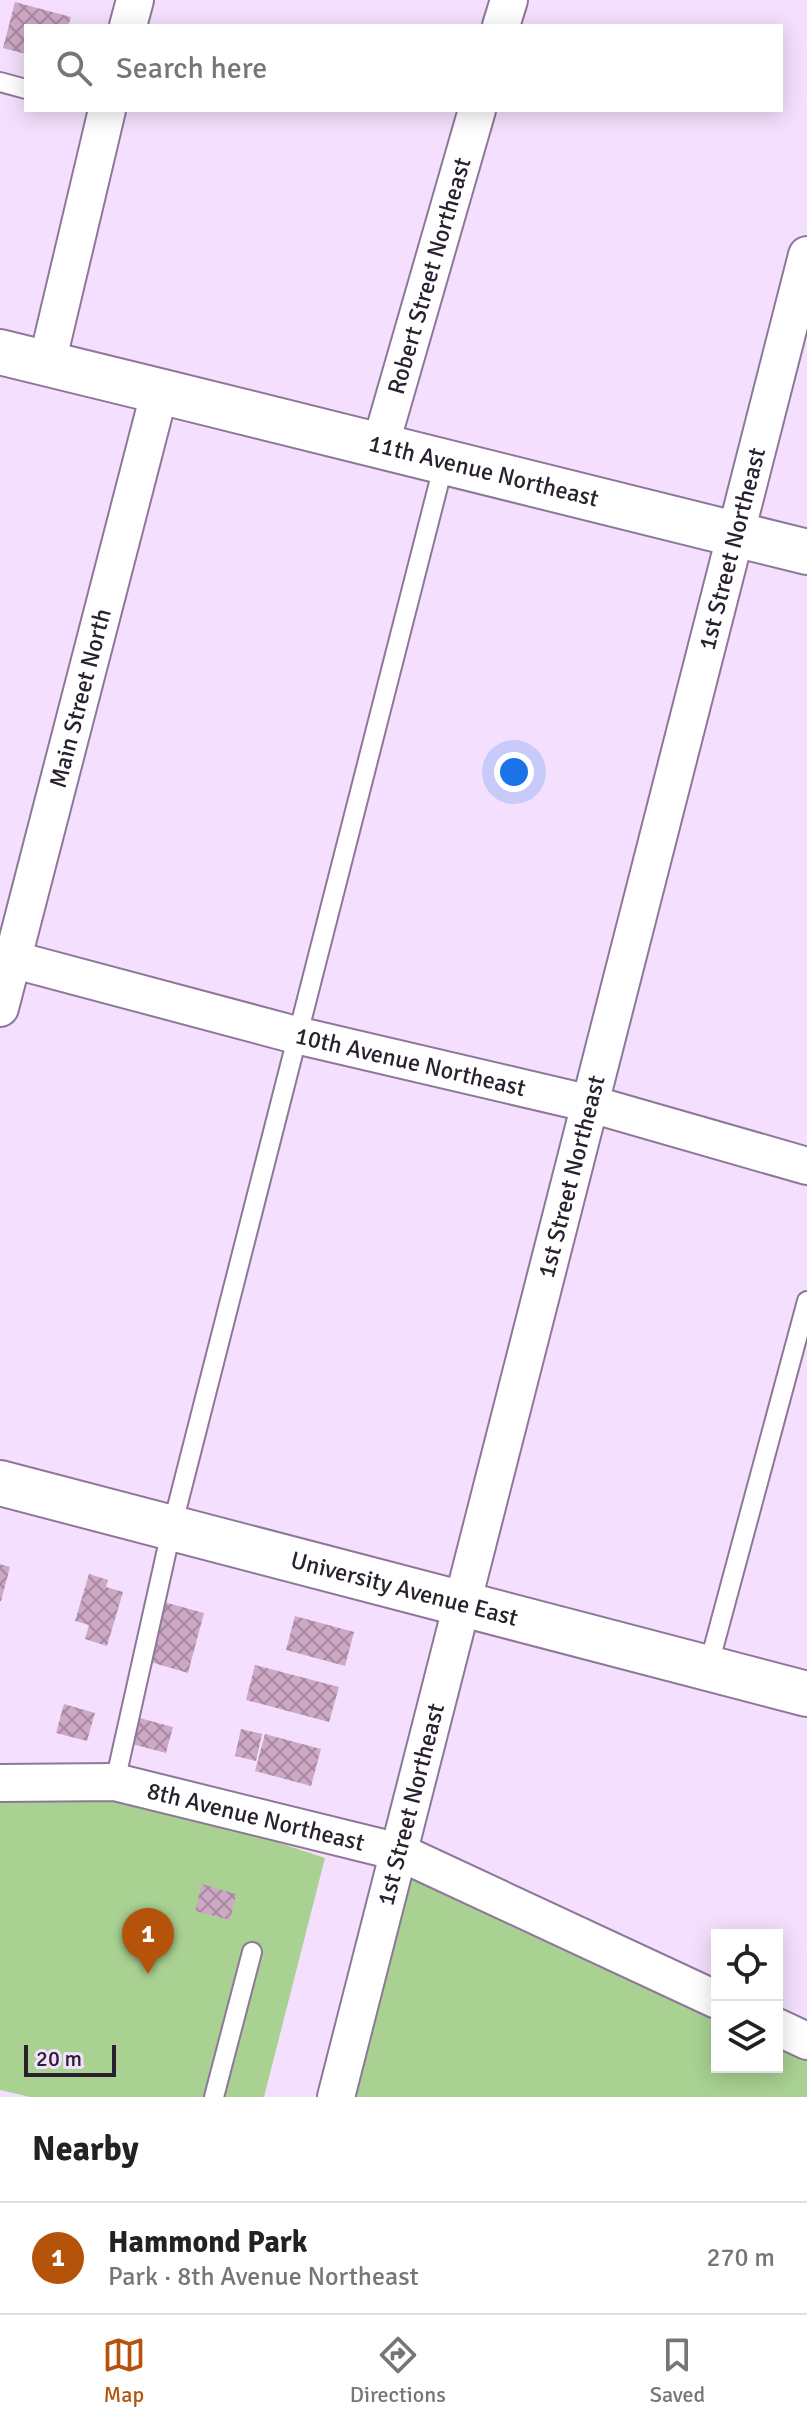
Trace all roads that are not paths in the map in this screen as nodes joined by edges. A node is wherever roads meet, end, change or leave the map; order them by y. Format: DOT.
graph roads {
  1 [pos="135,0"];
  2 [pos="509,0"];
  3 [pos="129,24"];
  4 [pos="502,24"];
  5 [pos="0,82"];
  6 [pos="24,88"];
  7 [pos="106,112"];
  8 [pos="476,112"];
  9 [pos="807,255"];
  10 [pos="0,352"];
  11 [pos="47,363"];
  12 [pos="160,390"];
  13 [pos="381,443"];
  14 [pos="444,463"];
  15 [pos="736,534"];
  16 [pos="807,552"];
  17 [pos="6,957"];
  18 [pos="0,1008"];
  19 [pos="296,1035"];
  20 [pos="591,1104"];
  21 [pos="807,1166"];
  22 [pos="807,1301"];
  23 [pos="0,1483"];
  24 [pos="172,1527"];
  25 [pos="465,1603"];
  26 [pos="708,1668"];
  27 [pos="807,1694"];
  28 [pos="115,1782"];
  29 [pos="0,1783"];
  30 [pos="399,1852"];
  31 [pos="252,1952"];
  32 [pos="711,1997"];
  33 [pos="783,2030"];
  34 [pos="807,2041"];
  35 [pos="214,2097"];
  36 [pos="336,2097"];
  1 -- 3 [label="street"];
  2 -- 4 [label="street"];
  5 -- 6 [label="lane"];
  7 -- 11 [label="street"];
  8 -- 13 [label="street, Robert Street Northeast"];
  9 -- 15 [label="street, 1st Street Northeast"];
  10 -- 11 [label="street, 11th Avenue Northeast"];
  11 -- 12 [label="street, 11th Avenue Northeast"];
  12 -- 13 [label="street, 11th Avenue Northeast"];
  12 -- 17 [label="street, Main Street North"];
  13 -- 14 [label="street, 11th Avenue Northeast"];
  14 -- 15 [label="street, 11th Avenue Northeast"];
  14 -- 19 [label="lane"];
  15 -- 16 [label="street, 11th Avenue Northeast"];
  15 -- 20 [label="street, 1st Street Northeast"];
  17 -- 18 [label="street, Main Street North"];
  17 -- 19 [label="street, 10th Avenue Northeast"];
  19 -- 20 [label="street, 10th Avenue Northeast"];
  19 -- 24 [label="lane"];
  20 -- 21 [label="street, 10th Avenue Northeast"];
  20 -- 25 [label="street, 1st Street Northeast"];
  22 -- 26 [label="lane"];
  23 -- 24 [label="street, University Avenue East"];
  24 -- 25 [label="street, University Avenue East"];
  24 -- 28 [label="lane"];
  25 -- 26 [label="street, University Avenue East"];
  25 -- 30 [label="street, 1st Street Northeast"];
  26 -- 27 [label="street, University Avenue East"];
  28 -- 29 [label="street, 8th Avenue Northeast"];
  28 -- 30 [label="street, 8th Avenue Northeast"];
  30 -- 32 [label="street, 8th Avenue Northeast"];
  30 -- 36 [label="street, 1st Street Northeast"];
  31 -- 35 [label="lane"];
  33 -- 34 [label="street"];
}
